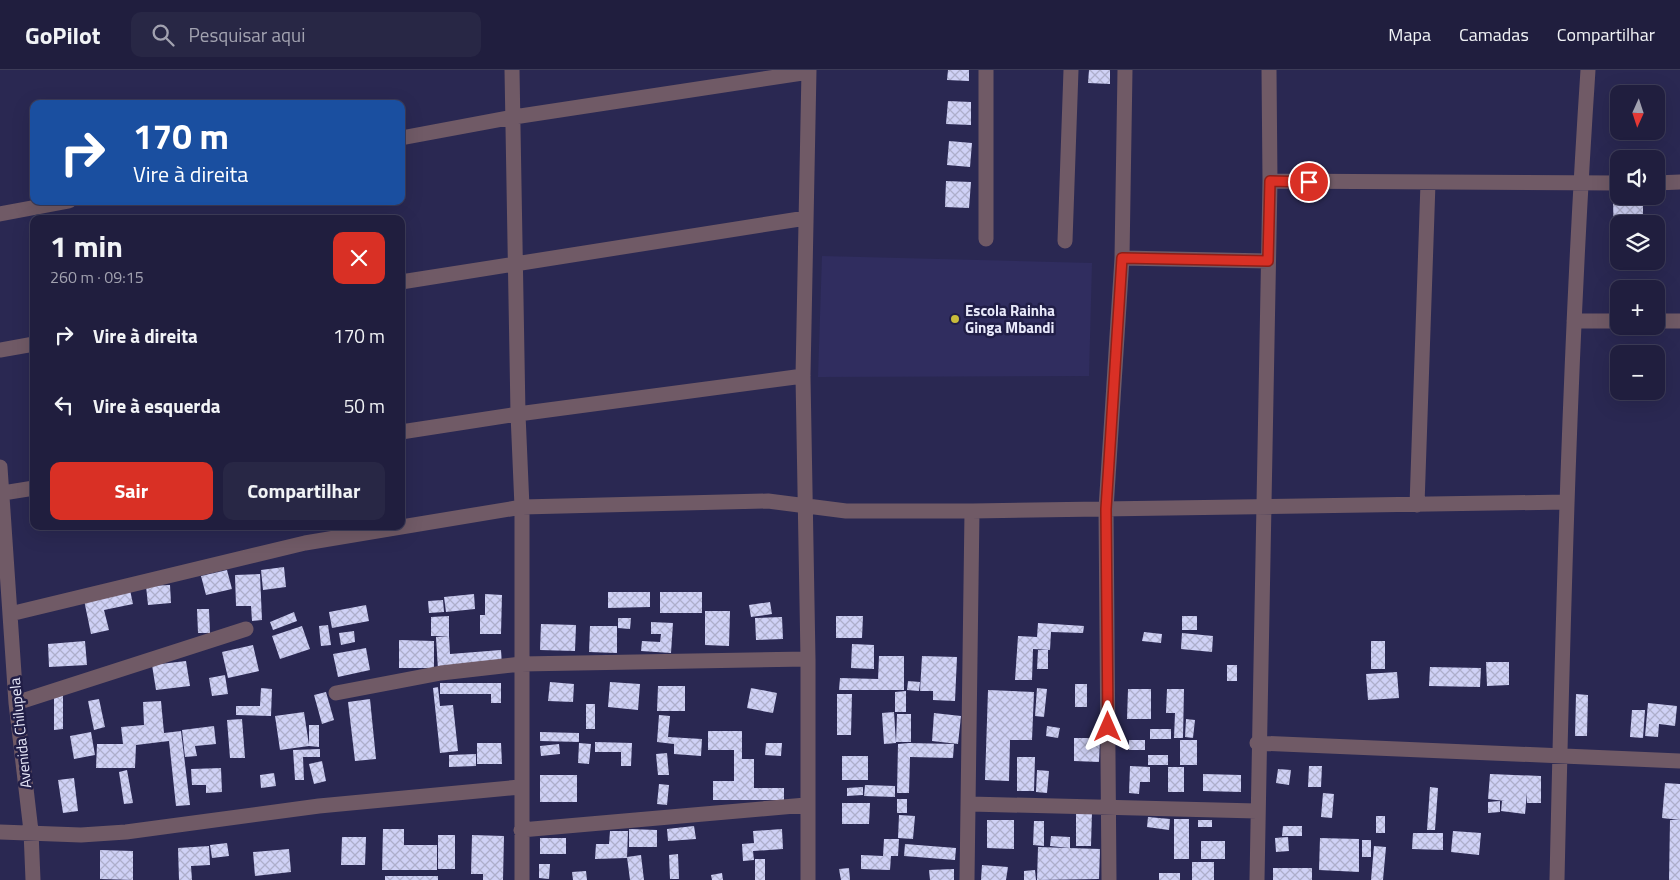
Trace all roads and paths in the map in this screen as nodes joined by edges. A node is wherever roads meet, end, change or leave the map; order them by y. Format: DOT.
graph roads {
  1 [pos="512,70"];
  2 [pos="986,70"];
  3 [pos="1071,70"];
  4 [pos="1125,70"];
  5 [pos="1270,70"];
  6 [pos="1588,70"];
  7 [pos="809,71"];
  8 [pos="514,117"];
  9 [pos="405,137"];
  10 [pos="1270,181"];
  11 [pos="1680,182"];
  12 [pos="1428,183"];
  13 [pos="1665,183"];
  14 [pos="1580,184"];
  15 [pos="1610,184"];
  16 [pos="48,205"];
  17 [pos="0,214"];
  18 [pos="806,218"];
  19 [pos="986,239"];
  20 [pos="1065,241"];
  21 [pos="1122,258"];
  22 [pos="1268,261"];
  23 [pos="516,263"];
  24 [pos="405,281"];
  25 [pos="1574,321"];
  26 [pos="1610,321"];
  27 [pos="1665,321"];
  28 [pos="1680,321"];
  29 [pos="30,345"];
  30 [pos="0,350"];
  31 [pos="803,376"];
  32 [pos="518,414"];
  33 [pos="405,431"];
  34 [pos="0,467"];
  35 [pos="30,489"];
  36 [pos="2,493"];
  37 [pos="1567,502"];
  38 [pos="1417,505"];
  39 [pos="806,506"];
  40 [pos="522,507"];
  41 [pos="1263,508"];
  42 [pos="1106,509"];
  43 [pos="972,511"];
  44 [pos="405,526"];
  45 [pos="383,530"];
  46 [pos="3,550"];
  47 [pos="10,614"];
  48 [pos="246,629"];
  49 [pos="808,659"];
  50 [pos="521,664"];
  51 [pos="336,693"];
  52 [pos="16,703"];
  53 [pos="1258,743"];
  54 [pos="1560,757"];
  55 [pos="1680,761"];
  56 [pos="520,787"];
  57 [pos="970,804"];
  58 [pos="806,805"];
  59 [pos="1109,806"];
  60 [pos="1257,811"];
  61 [pos="521,830"];
  62 [pos="31,831"];
  63 [pos="0,832"];
  64 [pos="33,880"];
  65 [pos="522,880"];
  66 [pos="808,880"];
  67 [pos="968,880"];
  68 [pos="1109,880"];
  69 [pos="1257,880"];
  70 [pos="1558,880"];
  1 -- 8 [label="street"];
  2 -- 19 [label="street"];
  3 -- 20 [label="street"];
  4 -- 21 [label="street"];
  5 -- 10 [label="street"];
  6 -- 14 [label="street"];
  7 -- 8 [label="street"];
  7 -- 18 [label="street"];
  8 -- 9 [label="street"];
  8 -- 23 [label="street"];
  10 -- 12 [label="street"];
  10 -- 22 [label="street"];
  11 -- 13 [label="street"];
  12 -- 14 [label="street"];
  12 -- 38 [label="street"];
  14 -- 15 [label="street"];
  14 -- 25 [label="street"];
  16 -- 17 [label="street"];
  18 -- 23 [label="street"];
  18 -- 31 [label="street"];
  21 -- 22 [label="street"];
  21 -- 42 [label="street"];
  22 -- 41 [label="street"];
  23 -- 24 [label="street"];
  23 -- 32 [label="street"];
  25 -- 26 [label="street"];
  25 -- 37 [label="street"];
  27 -- 28 [label="street"];
  29 -- 30 [label="street"];
  31 -- 32 [label="street"];
  31 -- 39 [label="street"];
  32 -- 33 [label="street"];
  32 -- 40 [label="street"];
  34 -- 36 [label="street, Avenida Chilupela"];
  35 -- 36 [label="street"];
  36 -- 46 [label="street, Avenida Chilupela"];
  37 -- 38 [label="street"];
  37 -- 54 [label="street"];
  38 -- 41 [label="street"];
  39 -- 40 [label="street"];
  39 -- 43 [label="street"];
  39 -- 49 [label="street"];
  40 -- 44 [label="street"];
  40 -- 50 [label="street"];
  41 -- 42 [label="street"];
  41 -- 53 [label="street"];
  42 -- 43 [label="street"];
  42 -- 59 [label="street"];
  43 -- 57 [label="street"];
  45 -- 47 [label="street"];
  46 -- 47 [label="street, Avenida Chilupela"];
  47 -- 52 [label="street, Avenida Chilupela"];
  48 -- 52 [label="street"];
  49 -- 50 [label="street"];
  49 -- 58 [label="street"];
  50 -- 51 [label="street"];
  50 -- 56 [label="street"];
  52 -- 62 [label="street, Avenida Chilupela"];
  53 -- 54 [label="street"];
  53 -- 60 [label="street"];
  54 -- 55 [label="street"];
  54 -- 70 [label="street"];
  56 -- 61 [label="street"];
  56 -- 62 [label="street"];
  57 -- 59 [label="street"];
  57 -- 67 [label="street"];
  58 -- 61 [label="street"];
  58 -- 66 [label="street"];
  59 -- 60 [label="street"];
  59 -- 68 [label="street"];
  60 -- 69 [label="street"];
  61 -- 65 [label="street"];
  62 -- 63 [label="street"];
  62 -- 64 [label="street, Avenida Chilupela"];
}
